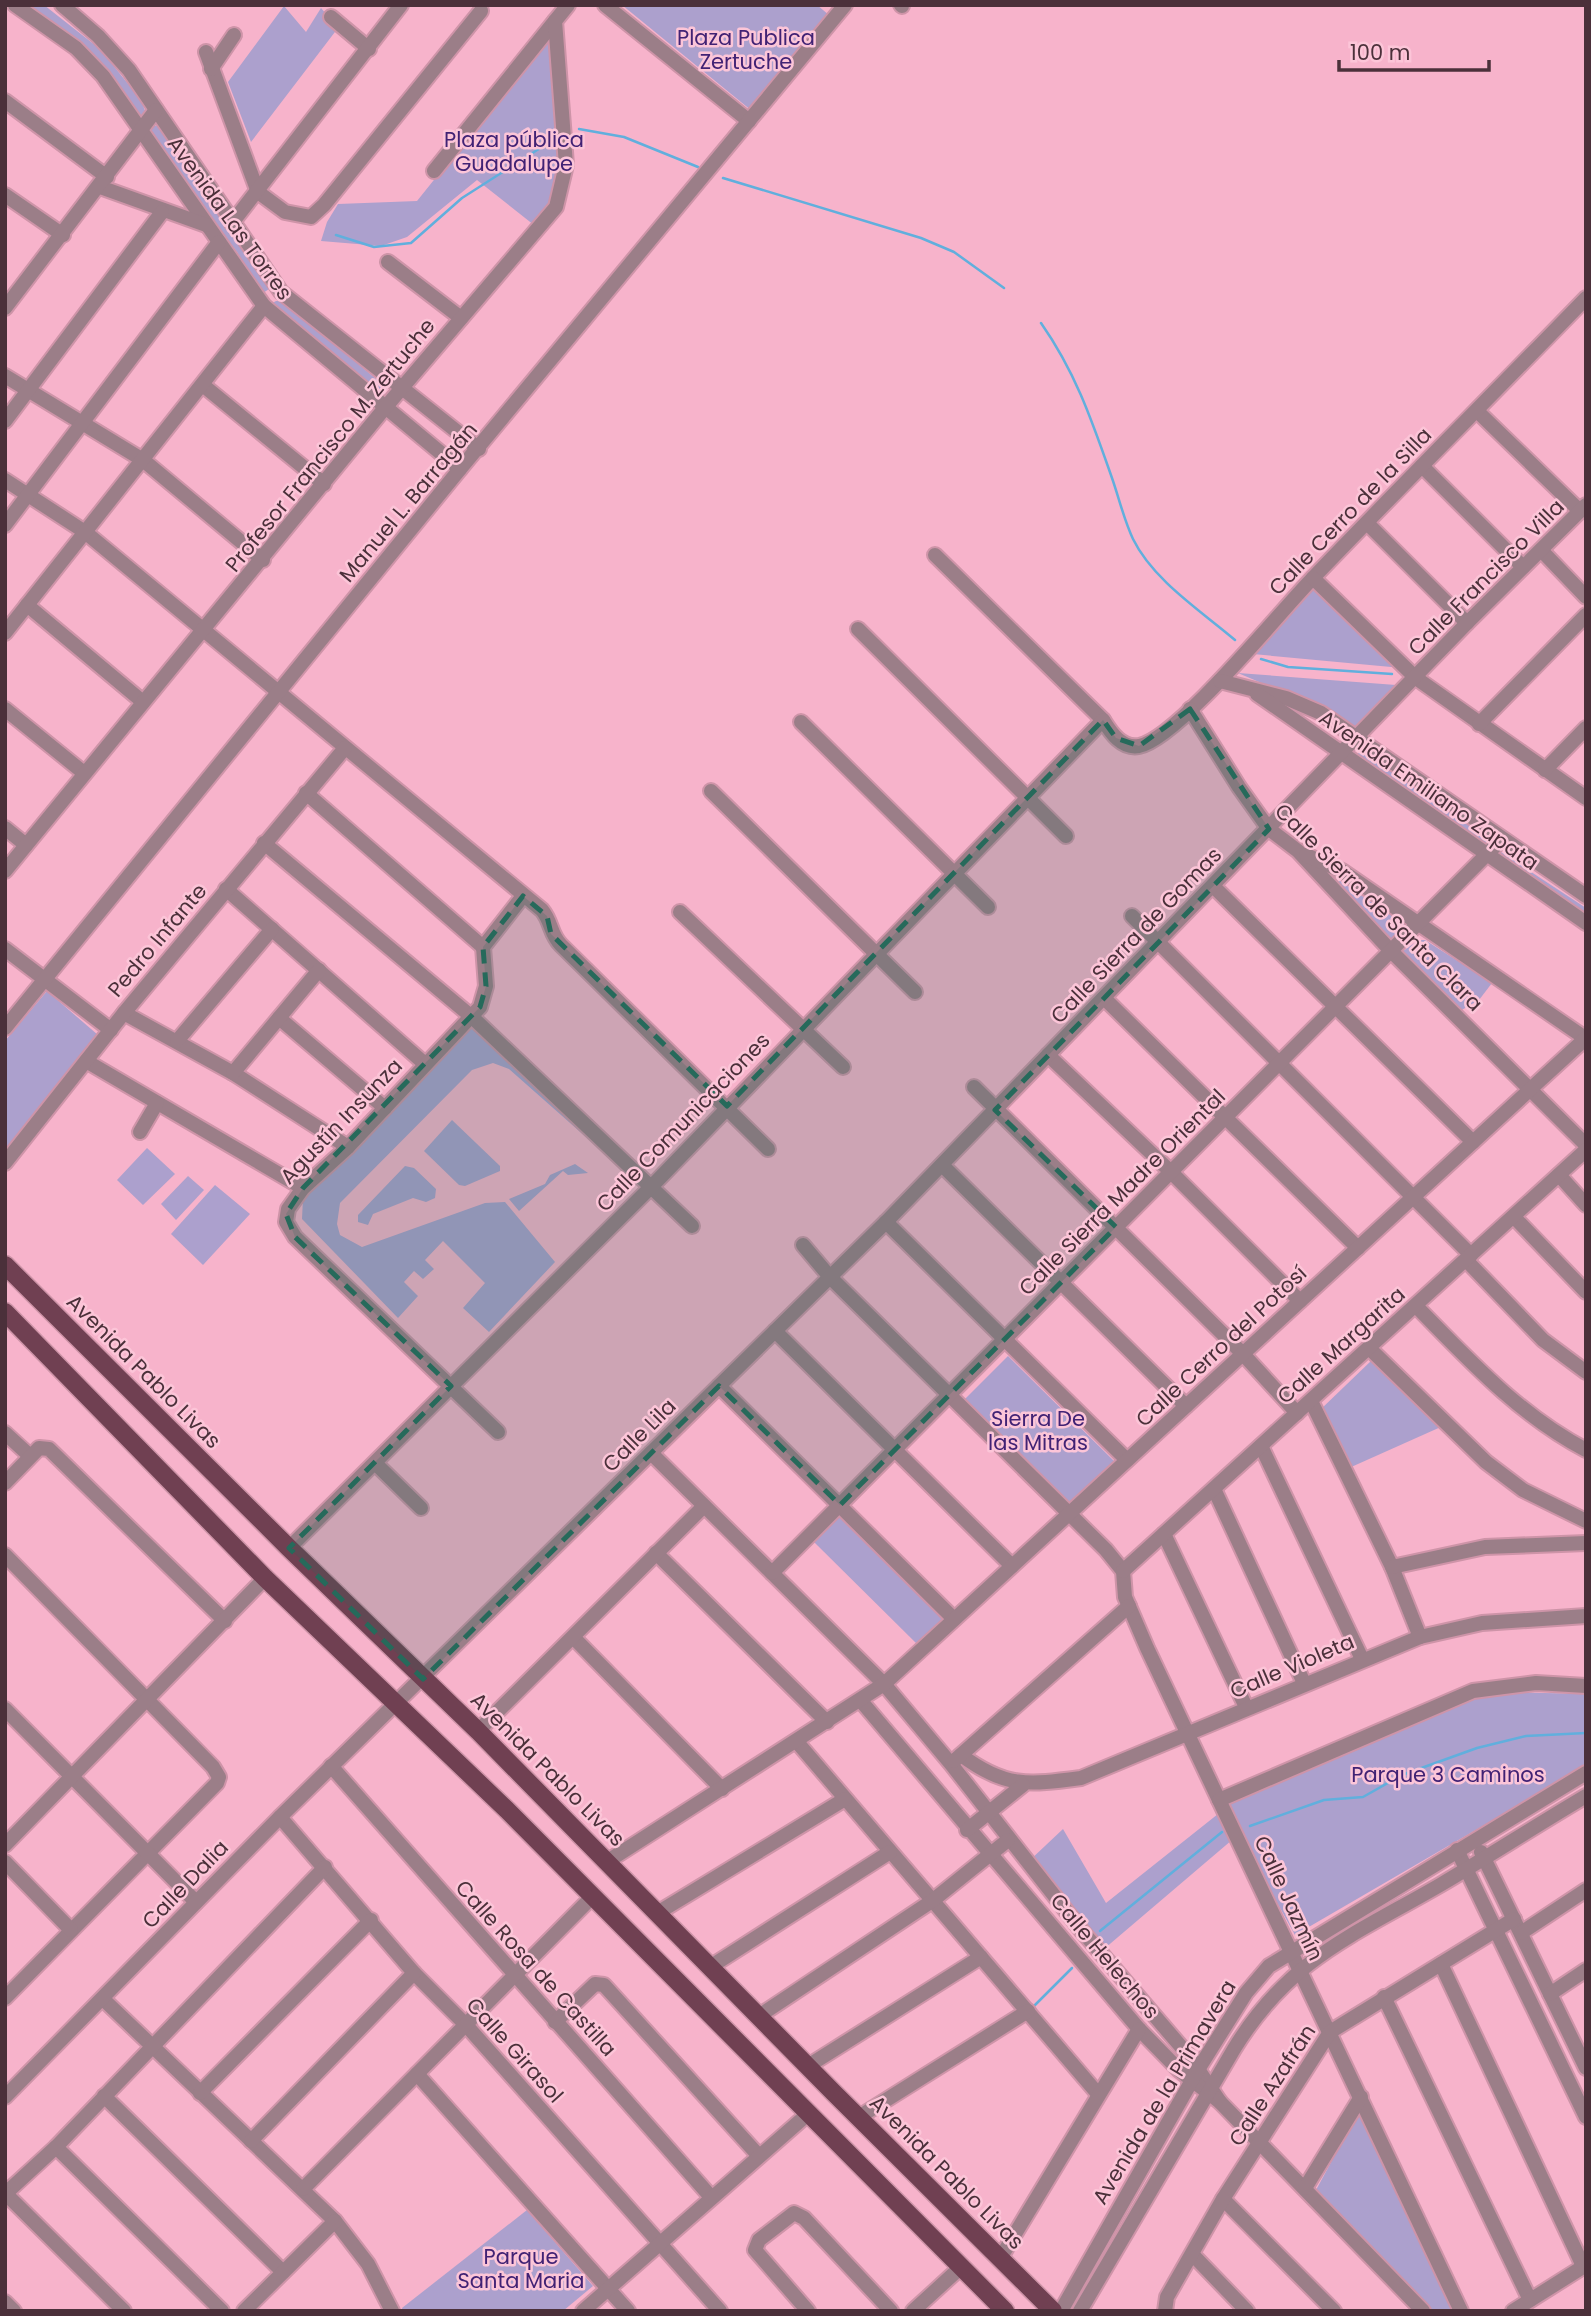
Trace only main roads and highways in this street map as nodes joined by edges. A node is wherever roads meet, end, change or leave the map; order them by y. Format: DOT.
graph roads {
  1 [pos="5,1265"];
  2 [pos="5,1312"];
  3 [pos="1005,2311"];
  4 [pos="1053,2311"];
  1 -- 4 [label="main road, Avenida Pablo Livas"];
  2 -- 3 [label="main road"];
}
